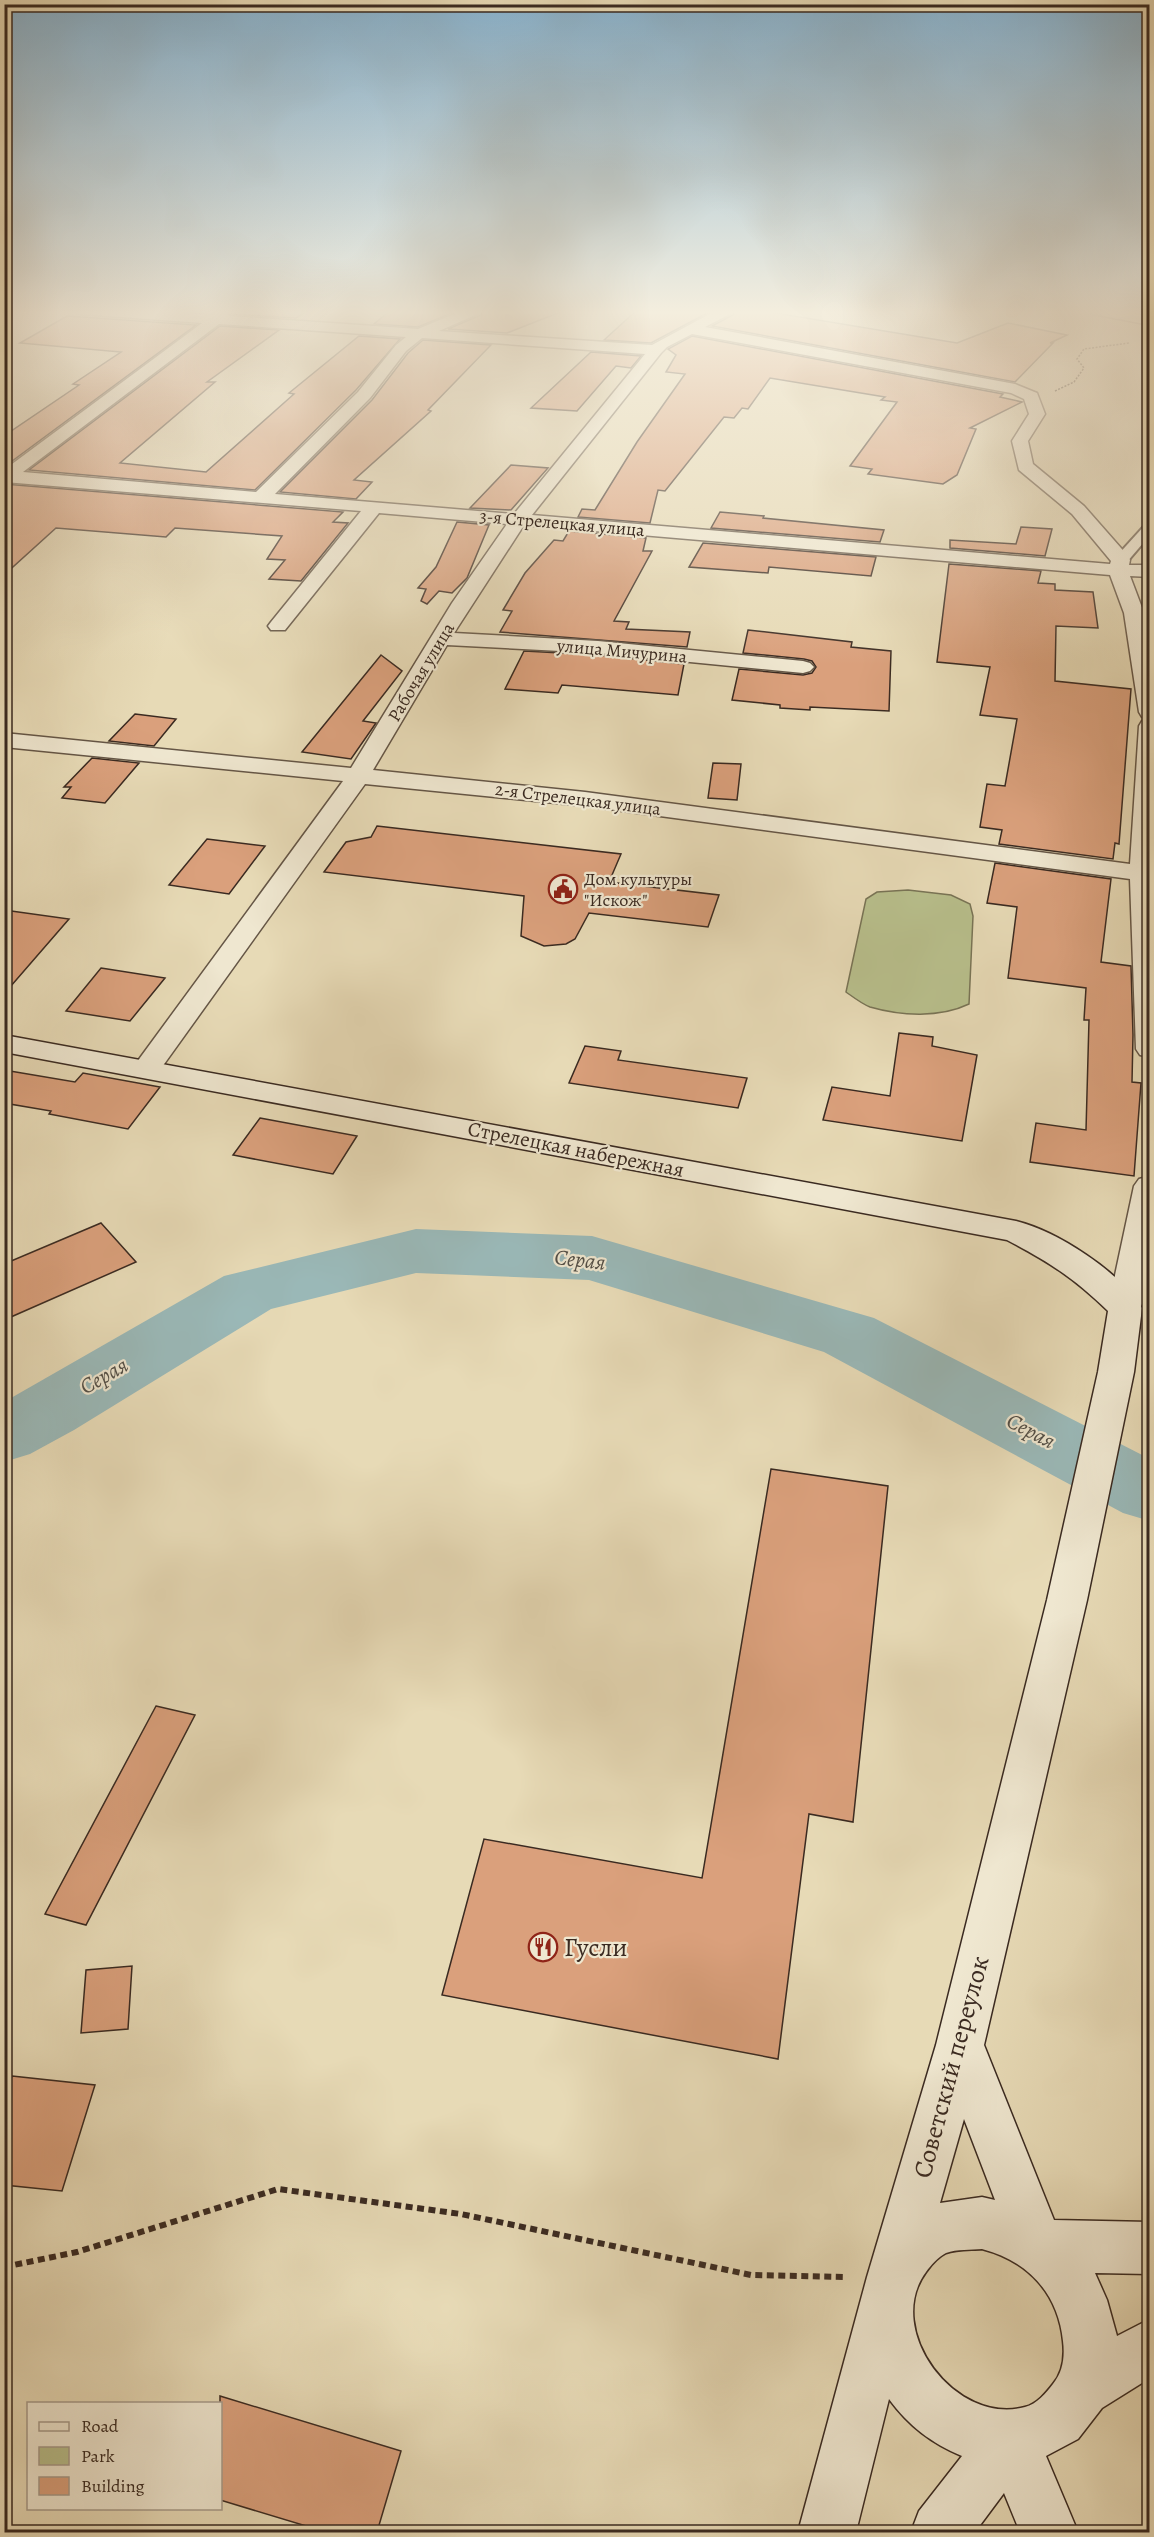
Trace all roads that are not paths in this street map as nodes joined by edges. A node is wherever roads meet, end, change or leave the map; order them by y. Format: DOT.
graph roads {
  1 [pos="69,428"];
  2 [pos="331,428"];
  3 [pos="592,428"];
  4 [pos="1027,428"];
  5 [pos="5,476"];
  6 [pos="261,498"];
  7 [pos="374,507"];
  8 [pos="519,519"];
  9 [pos="1149,526"];
  10 [pos="1120,565"];
  11 [pos="1149,571"];
  12 [pos="278,626"];
  13 [pos="441,639"];
  14 [pos="803,667"];
  15 [pos="1149,712"];
  16 [pos="1149,726"];
  17 [pos="4,740"];
  18 [pos="358,777"];
  19 [pos="1145,874"];
  20 [pos="4,1043"];
  21 [pos="1149,1049"];
  22 [pos="147,1068"];
  23 [pos="1149,1186"];
  24 [pos="1125,1308"];
  25 [pos="960,2045"];
  26 [pos="1038,2246"];
  27 [pos="1149,2248"];
  28 [pos="893,2277"];
  29 [pos="1149,2346"];
  30 [pos="1083,2388"];
  31 [pos="1010,2438"];
  32 [pos="827,2532"];
  33 [pos="940,2532"];
  34 [pos="1049,2532"];
  1 -- 5 [label="street"];
  2 -- 6 [label="street"];
  3 -- 8 [label="street, Рабочая улица"];
  4 -- 10 [label="street"];
  5 -- 6 [label="street, 3-я Стрелецкая улица"];
  6 -- 7 [label="street, 3-я Стрелецкая улица"];
  7 -- 8 [label="street, 3-я Стрелецкая улица"];
  7 -- 12 [label="street"];
  8 -- 10 [label="street, 3-я Стрелецкая улица"];
  8 -- 13 [label="street, Рабочая улица"];
  9 -- 10 [label="lane"];
  10 -- 11 [label="street, 3-я Стрелецкая улица"];
  10 -- 15 [label="street"];
  13 -- 14 [label="street, улица Мичурина"];
  13 -- 18 [label="street, Рабочая улица"];
  16 -- 19 [label="street"];
  17 -- 18 [label="street, 2-я Стрелецкая улица"];
  18 -- 19 [label="street, 2-я Стрелецкая улица"];
  18 -- 22 [label="street, Рабочая улица"];
  19 -- 21 [label="street"];
  20 -- 22 [label="street, Стрелецкая набережная"];
  22 -- 24 [label="street, Стрелецкая набережная"];
  23 -- 24 [label="street, Советский переулок"];
  24 -- 25 [label="street, Советский переулок"];
  25 -- 26 [label="street"];
  25 -- 28 [label="street, Советский переулок"];
  26 -- 27 [label="street"];
  26 -- 28 [label="street"];
  26 -- 30 [label="street"];
  28 -- 31 [label="street"];
  28 -- 32 [label="street, Советский переулок"];
  29 -- 30 [label="street"];
  30 -- 31 [label="street"];
  31 -- 33 [label="street"];
  31 -- 34 [label="street"];
}
